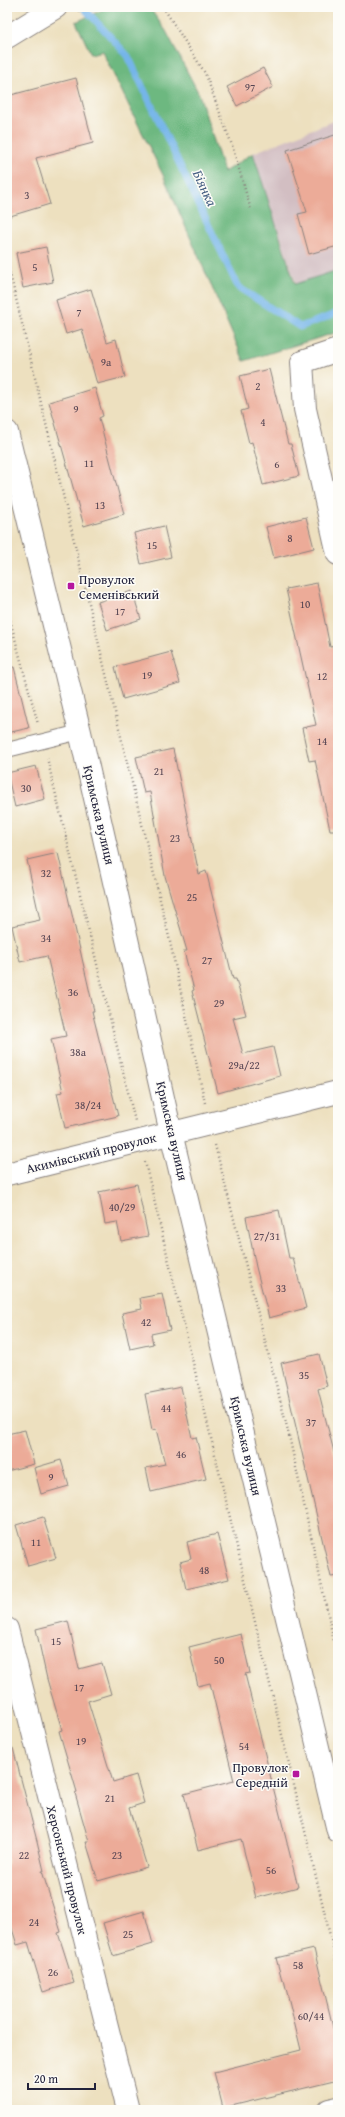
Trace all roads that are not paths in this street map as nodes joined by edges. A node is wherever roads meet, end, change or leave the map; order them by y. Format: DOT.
graph roads {
  1 [pos="56,7"];
  2 [pos="7,37"];
  3 [pos="338,350"];
  4 [pos="7,432"];
  5 [pos="338,554"];
  6 [pos="80,732"];
  7 [pos="7,750"];
  8 [pos="338,1092"];
  9 [pos="171,1133"];
  10 [pos="7,1174"];
  11 [pos="7,1629"];
  12 [pos="338,1830"];
  13 [pos="338,2108"];
  14 [pos="128,2110"];
  15 [pos="329,2110"];
  1 -- 2 [label="street"];
  3 -- 5 [label="street"];
  4 -- 6 [label="street, Кримська вулиця"];
  6 -- 7 [label="lane"];
  6 -- 9 [label="street, Кримська вулиця"];
  8 -- 9 [label="street, Акимівський провулок"];
  9 -- 10 [label="street, Акимівський провулок"];
  9 -- 12 [label="street, Кримська вулиця"];
  11 -- 14 [label="street, Херсонський провулок"];
  13 -- 15 [label="street"];
}
